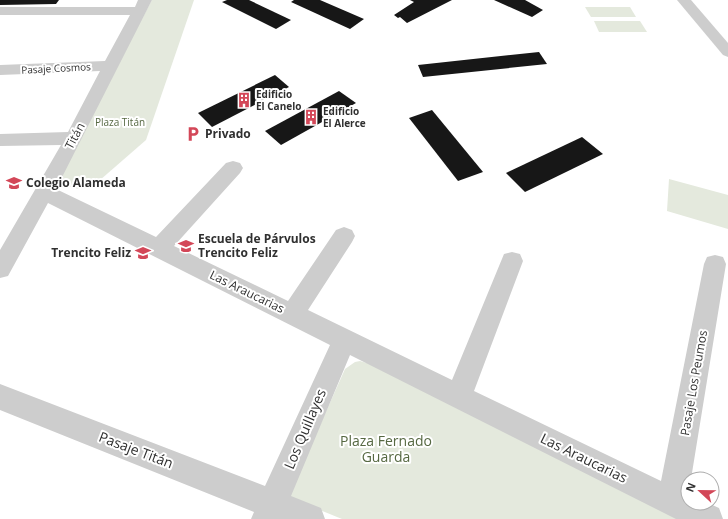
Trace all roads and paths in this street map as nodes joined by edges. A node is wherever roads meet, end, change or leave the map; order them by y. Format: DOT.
graph roads {
  1 [pos="684,0"];
  2 [pos="142,5"];
  3 [pos="107,6"];
  4 [pos="0,12"];
  5 [pos="726,46"];
  6 [pos="111,66"];
  7 [pos="0,70"];
  8 [pos="73,138"];
  9 [pos="0,140"];
  10 [pos="233,168"];
  11 [pos="44,192"];
  12 [pos="10,236"];
  13 [pos="344,236"];
  14 [pos="159,248"];
  15 [pos="512,261"];
  16 [pos="715,264"];
  17 [pos="0,269"];
  18 [pos="292,314"];
  19 [pos="344,340"];
  20 [pos="459,396"];
  21 [pos="0,397"];
  22 [pos="672,501"];
  23 [pos="270,511"];
  24 [pos="310,519"];
  25 [pos="708,519"];
  1 -- 5 [label="street"];
  2 -- 3 [label="street"];
  2 -- 6 [label="street, Titán"];
  3 -- 4 [label="street"];
  6 -- 7 [label="street, Pasaje Cosmos"];
  6 -- 8 [label="street, Titán"];
  8 -- 9 [label="street"];
  8 -- 11 [label="street, Titán"];
  10 -- 14 [label="street"];
  11 -- 12 [label="street, Titán"];
  11 -- 14 [label="street, Las Araucarias"];
  12 -- 17 [label="street, Titán"];
  13 -- 18 [label="street, Las Araucarias"];
  14 -- 18 [label="street, Las Araucarias"];
  15 -- 20 [label="street"];
  16 -- 22 [label="street, Pasaje Los Peumos"];
  18 -- 19 [label="street, Las Araucarias"];
  19 -- 20 [label="street, Las Araucarias"];
  19 -- 23 [label="street, Los Quillayes"];
  20 -- 22 [label="street, Las Araucarias"];
  21 -- 23 [label="street, Pasaje Titán"];
  22 -- 25 [label="street, Las Araucarias"];
  23 -- 24 [label="street"];
}
